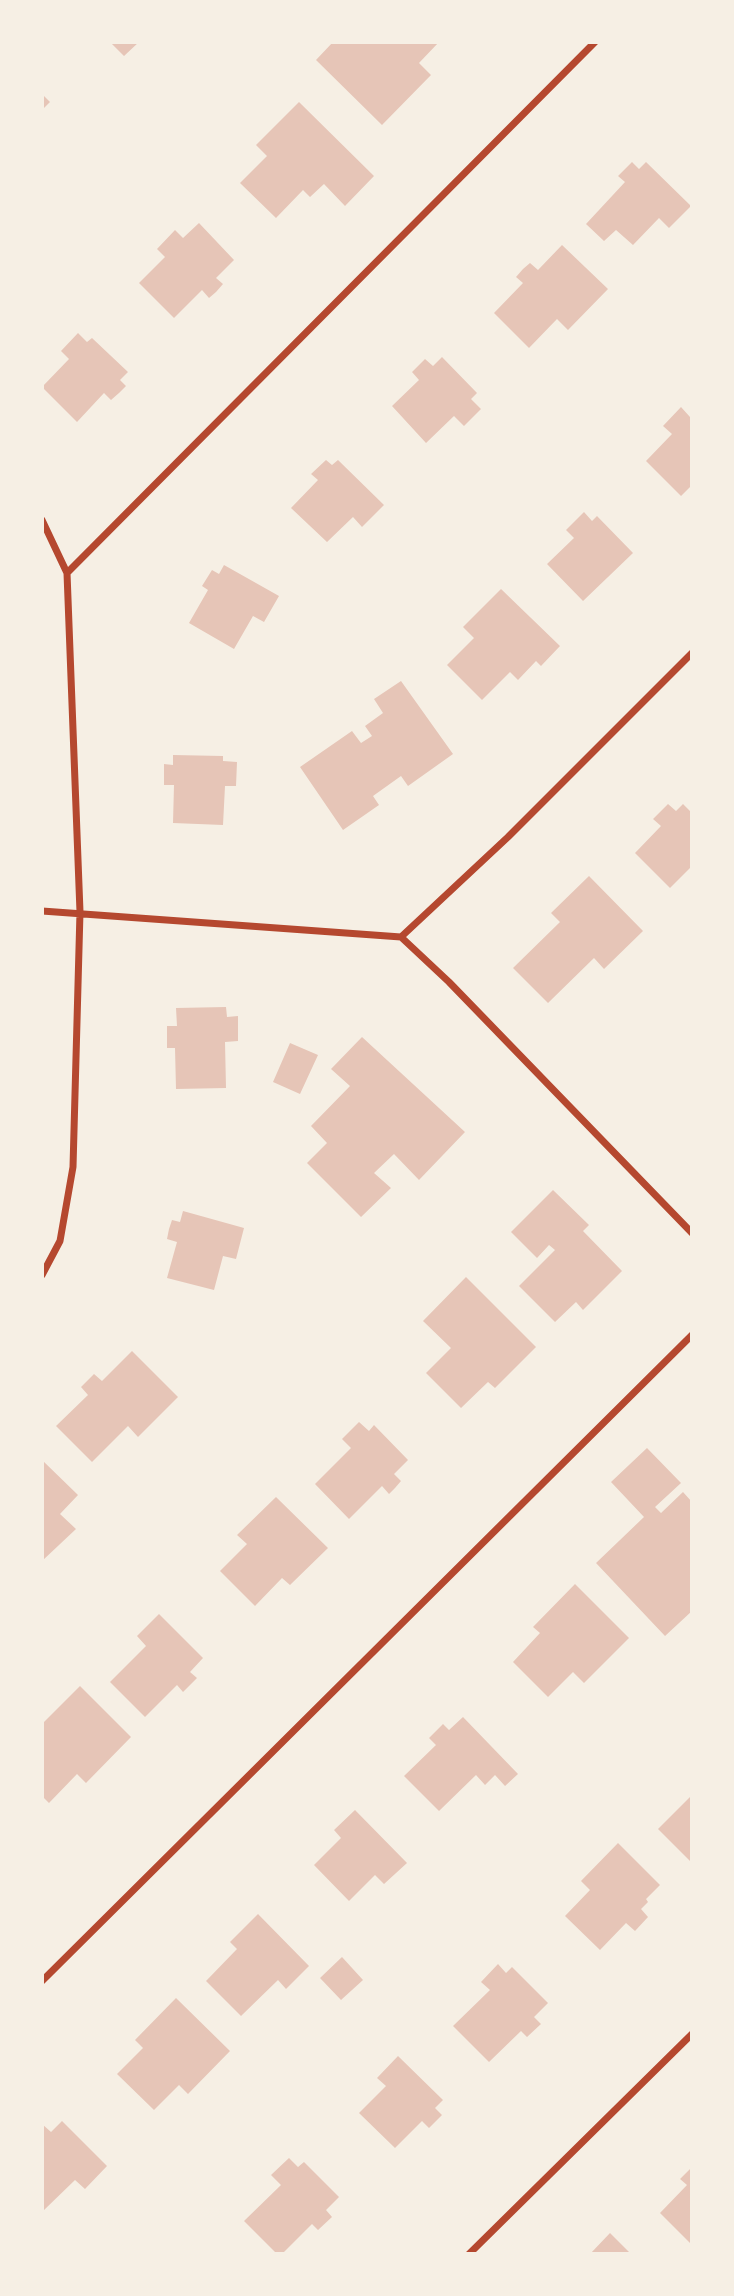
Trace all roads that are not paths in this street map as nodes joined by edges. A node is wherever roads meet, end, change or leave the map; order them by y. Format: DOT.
graph roads {
  1 [pos="594,42"];
  2 [pos="42,520"];
  3 [pos="67,573"];
  4 [pos="692,653"];
  5 [pos="42,911"];
  6 [pos="80,912"];
  7 [pos="401,936"];
  8 [pos="692,1233"];
  9 [pos="42,1275"];
  10 [pos="692,1335"];
  11 [pos="42,1981"];
  12 [pos="692,2034"];
  13 [pos="469,2254"];
  1 -- 3 [label="street"];
  2 -- 3 [label="street"];
  3 -- 6 [label="street"];
  4 -- 7 [label="street"];
  5 -- 6 [label="street"];
  6 -- 7 [label="street"];
  6 -- 9 [label="street"];
  7 -- 8 [label="street"];
  10 -- 11 [label="street"];
  12 -- 13 [label="street"];
}
